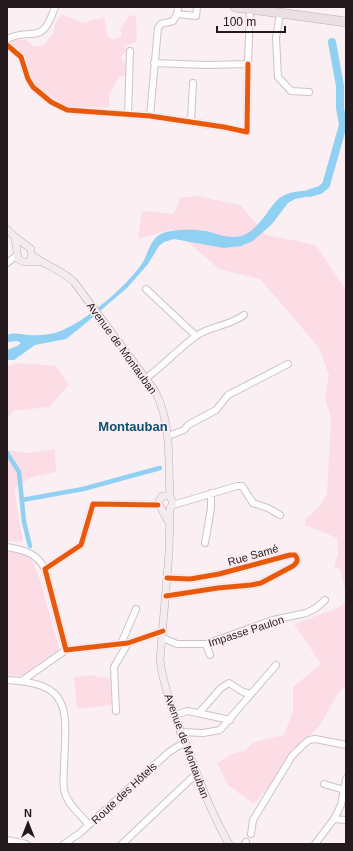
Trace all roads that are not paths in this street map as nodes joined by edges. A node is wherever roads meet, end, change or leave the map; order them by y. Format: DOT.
graph roads {
  1 [pos="55,7"];
  2 [pos="178,7"];
  3 [pos="197,7"];
  4 [pos="235,7"];
  5 [pos="252,8"];
  6 [pos="275,10"];
  7 [pos="177,14"];
  8 [pos="346,21"];
  9 [pos="7,39"];
  10 [pos="7,46"];
  11 [pos="130,51"];
  12 [pos="154,63"];
  13 [pos="248,64"];
  14 [pos="193,83"];
  15 [pos="309,92"];
  16 [pos="128,115"];
  17 [pos="150,116"];
  18 [pos="191,121"];
  19 [pos="7,228"];
  20 [pos="14,237"];
  21 [pos="26,246"];
  22 [pos="18,256"];
  23 [pos="30,258"];
  24 [pos="8,262"];
  25 [pos="146,289"];
  26 [pos="244,315"];
  27 [pos="196,336"];
  28 [pos="288,364"];
  29 [pos="145,379"];
  30 [pos="168,436"];
  31 [pos="169,480"];
  32 [pos="211,493"];
  33 [pos="170,496"];
  34 [pos="160,504"];
  35 [pos="172,507"];
  36 [pos="280,515"];
  37 [pos="170,524"];
  38 [pos="205,543"];
  39 [pos="7,547"];
  40 [pos="45,569"];
  41 [pos="167,578"];
  42 [pos="166,596"];
  43 [pos="325,600"];
  44 [pos="136,610"];
  45 [pos="163,635"];
  46 [pos="128,643"];
  47 [pos="121,644"];
  48 [pos="206,644"];
  49 [pos="66,650"];
  50 [pos="210,655"];
  51 [pos="276,665"];
  52 [pos="7,680"];
  53 [pos="24,680"];
  54 [pos="251,694"];
  55 [pos="116,710"];
  56 [pos="199,712"];
  57 [pos="174,715"];
  58 [pos="230,720"];
  59 [pos="180,732"];
  60 [pos="185,742"];
  61 [pos="346,745"];
  62 [pos="196,774"];
  63 [pos="346,779"];
  64 [pos="324,784"];
  65 [pos="344,790"];
  66 [pos="334,819"];
  67 [pos="346,820"];
  68 [pos="89,825"];
  69 [pos="251,834"];
  70 [pos="7,840"];
  71 [pos="226,843"];
  72 [pos="26,844"];
  73 [pos="64,844"];
  74 [pos="122,844"];
  75 [pos="315,844"];
  1 -- 9 [label="street"];
  2 -- 7 [label="street"];
  3 -- 7 [label="street"];
  4 -- 5 [label="highway"];
  5 -- 6 [label="highway"];
  5 -- 13 [label="street"];
  6 -- 8 [label="highway"];
  6 -- 15 [label="street"];
  7 -- 12 [label="street"];
  10 -- 16 [label="street"];
  11 -- 16 [label="street"];
  12 -- 13 [label="street"];
  12 -- 17 [label="street"];
  13 -- 18 [label="street"];
  14 -- 18 [label="street"];
  16 -- 17 [label="street"];
  17 -- 18 [label="street"];
  19 -- 20 [label="main road"];
  20 -- 21 [label="main road"];
  20 -- 22 [label="main road"];
  21 -- 22 [label="main road"];
  21 -- 23 [label="main road"];
  22 -- 23 [label="main road"];
  22 -- 24 [label="street"];
  23 -- 29 [label="main road, Avenue de Montauban"];
  25 -- 27 [label="street"];
  26 -- 27 [label="street"];
  27 -- 29 [label="street"];
  28 -- 30 [label="street"];
  29 -- 30 [label="main road, Avenue de Montauban"];
  30 -- 31 [label="main road, Avenue de Montauban"];
  31 -- 33 [label="main road, Avenue de Montauban"];
  31 -- 34 [label="main road, Avenue de Montauban"];
  32 -- 35 [label="street"];
  32 -- 36 [label="street"];
  32 -- 38 [label="street"];
  33 -- 34 [label="main road"];
  33 -- 35 [label="main road, Avenue de Montauban"];
  34 -- 35 [label="main road"];
  34 -- 37 [label="main road"];
  34 -- 40 [label="street"];
  35 -- 37 [label="main road, Avenue de Montauban"];
  37 -- 41 [label="main road, Avenue de Montauban"];
  39 -- 40 [label="street"];
  40 -- 49 [label="street"];
  41 -- 42 [label="main road, Avenue de Montauban"];
  41 -- 42 [label="street, Rue Samé"];
  42 -- 45 [label="main road, Avenue de Montauban"];
  43 -- 48 [label="street, Impasse Paulon"];
  44 -- 47 [label="street"];
  45 -- 46 [label="street"];
  45 -- 48 [label="street, Impasse Paulon"];
  45 -- 57 [label="main road, Avenue de Montauban"];
  46 -- 47 [label="street"];
  46 -- 55 [label="street"];
  47 -- 49 [label="street"];
  48 -- 50 [label="street"];
  49 -- 53 [label="street"];
  51 -- 54 [label="street"];
  52 -- 53 [label="street"];
  53 -- 68 [label="street"];
  54 -- 56 [label="street"];
  54 -- 58 [label="street"];
  56 -- 57 [label="street"];
  56 -- 58 [label="street"];
  57 -- 59 [label="main road, Avenue de Montauban"];
  58 -- 59 [label="street"];
  59 -- 60 [label="main road, Avenue de Montauban"];
  60 -- 62 [label="main road, Avenue de Montauban"];
  60 -- 68 [label="street, Route des Hôtels"];
  61 -- 69 [label="street"];
  62 -- 71 [label="main road, Avenue de Montauban"];
  62 -- 74 [label="street"];
  63 -- 65 [label="street"];
  64 -- 65 [label="street"];
  65 -- 66 [label="street"];
  66 -- 67 [label="street"];
  66 -- 75 [label="street"];
  68 -- 73 [label="street, Route des Hôtels"];
  70 -- 72 [label="street"];
}
